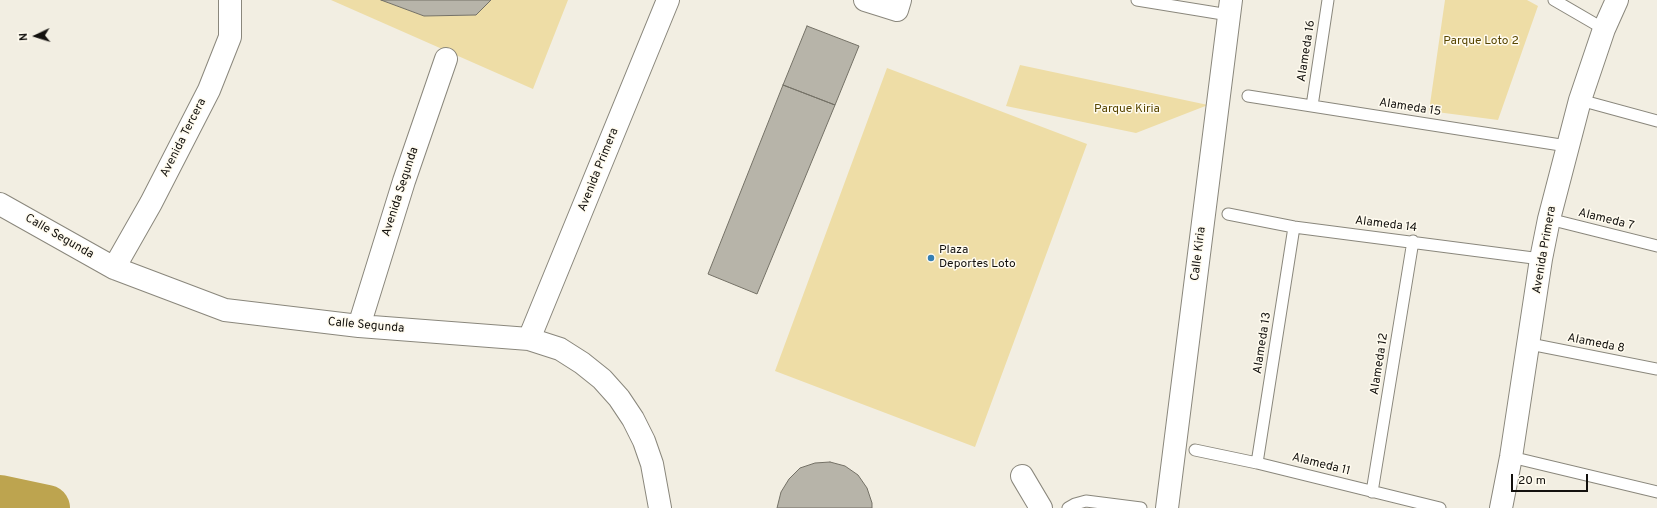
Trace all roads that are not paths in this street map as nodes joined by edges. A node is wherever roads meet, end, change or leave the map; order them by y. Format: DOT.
graph roads {
  1 [pos="230,0"];
  2 [pos="668,0"];
  3 [pos="865,0"];
  4 [pos="1136,0"];
  5 [pos="1328,0"];
  6 [pos="1554,0"];
  7 [pos="1617,0"];
  8 [pos="898,5"];
  9 [pos="1230,8"];
  10 [pos="1604,29"];
  11 [pos="446,59"];
  12 [pos="1248,96"];
  13 [pos="1580,100"];
  14 [pos="1312,106"];
  15 [pos="1657,121"];
  16 [pos="1567,146"];
  17 [pos="0,204"];
  18 [pos="1228,214"];
  19 [pos="1549,219"];
  20 [pos="1294,227"];
  21 [pos="1413,241"];
  22 [pos="1657,246"];
  23 [pos="1542,259"];
  24 [pos="114,268"];
  25 [pos="359,326"];
  26 [pos="529,339"];
  27 [pos="1530,344"];
  28 [pos="1657,369"];
  29 [pos="1195,450"];
  30 [pos="1511,457"];
  31 [pos="1257,463"];
  32 [pos="1022,476"];
  33 [pos="1372,492"];
  34 [pos="1657,492"];
  35 [pos="660,508"];
  36 [pos="1041,508"];
  37 [pos="1068,508"];
  38 [pos="1141,508"];
  39 [pos="1167,508"];
  40 [pos="1440,508"];
  41 [pos="1501,508"];
  1 -- 24 [label="street, Avenida Tercera"];
  2 -- 26 [label="street, Avenida Primera"];
  3 -- 8 [label="street"];
  4 -- 9 [label="lane"];
  5 -- 14 [label="lane, Alameda 16"];
  6 -- 10 [label="lane"];
  7 -- 10 [label="street, Avenida Primera"];
  9 -- 39 [label="street, Calle Kiria"];
  10 -- 13 [label="street, Avenida Primera"];
  11 -- 25 [label="street, Avenida Segunda"];
  12 -- 14 [label="lane, Alameda 15"];
  13 -- 15 [label="lane"];
  13 -- 16 [label="street, Avenida Primera"];
  14 -- 16 [label="lane, Alameda 15"];
  16 -- 19 [label="street, Avenida Primera"];
  17 -- 24 [label="street, Calle Segunda"];
  18 -- 20 [label="lane, Alameda 14"];
  19 -- 22 [label="lane, Alameda 7"];
  19 -- 23 [label="street, Avenida Primera"];
  20 -- 21 [label="lane, Alameda 14"];
  20 -- 31 [label="lane, Alameda 13"];
  21 -- 23 [label="lane, Alameda 14"];
  21 -- 33 [label="lane, Alameda 12"];
  23 -- 27 [label="street, Avenida Primera"];
  24 -- 25 [label="street, Calle Segunda"];
  25 -- 26 [label="street, Calle Segunda"];
  26 -- 35 [label="street, Calle Segunda"];
  27 -- 28 [label="lane, Alameda 8"];
  27 -- 30 [label="street, Avenida Primera"];
  29 -- 31 [label="lane, Alameda 11"];
  30 -- 34 [label="lane"];
  30 -- 41 [label="street, Avenida Primera"];
  31 -- 33 [label="lane, Alameda 11"];
  32 -- 36 [label="street"];
  33 -- 40 [label="lane, Alameda 11"];
  37 -- 38 [label="lane"];
}
